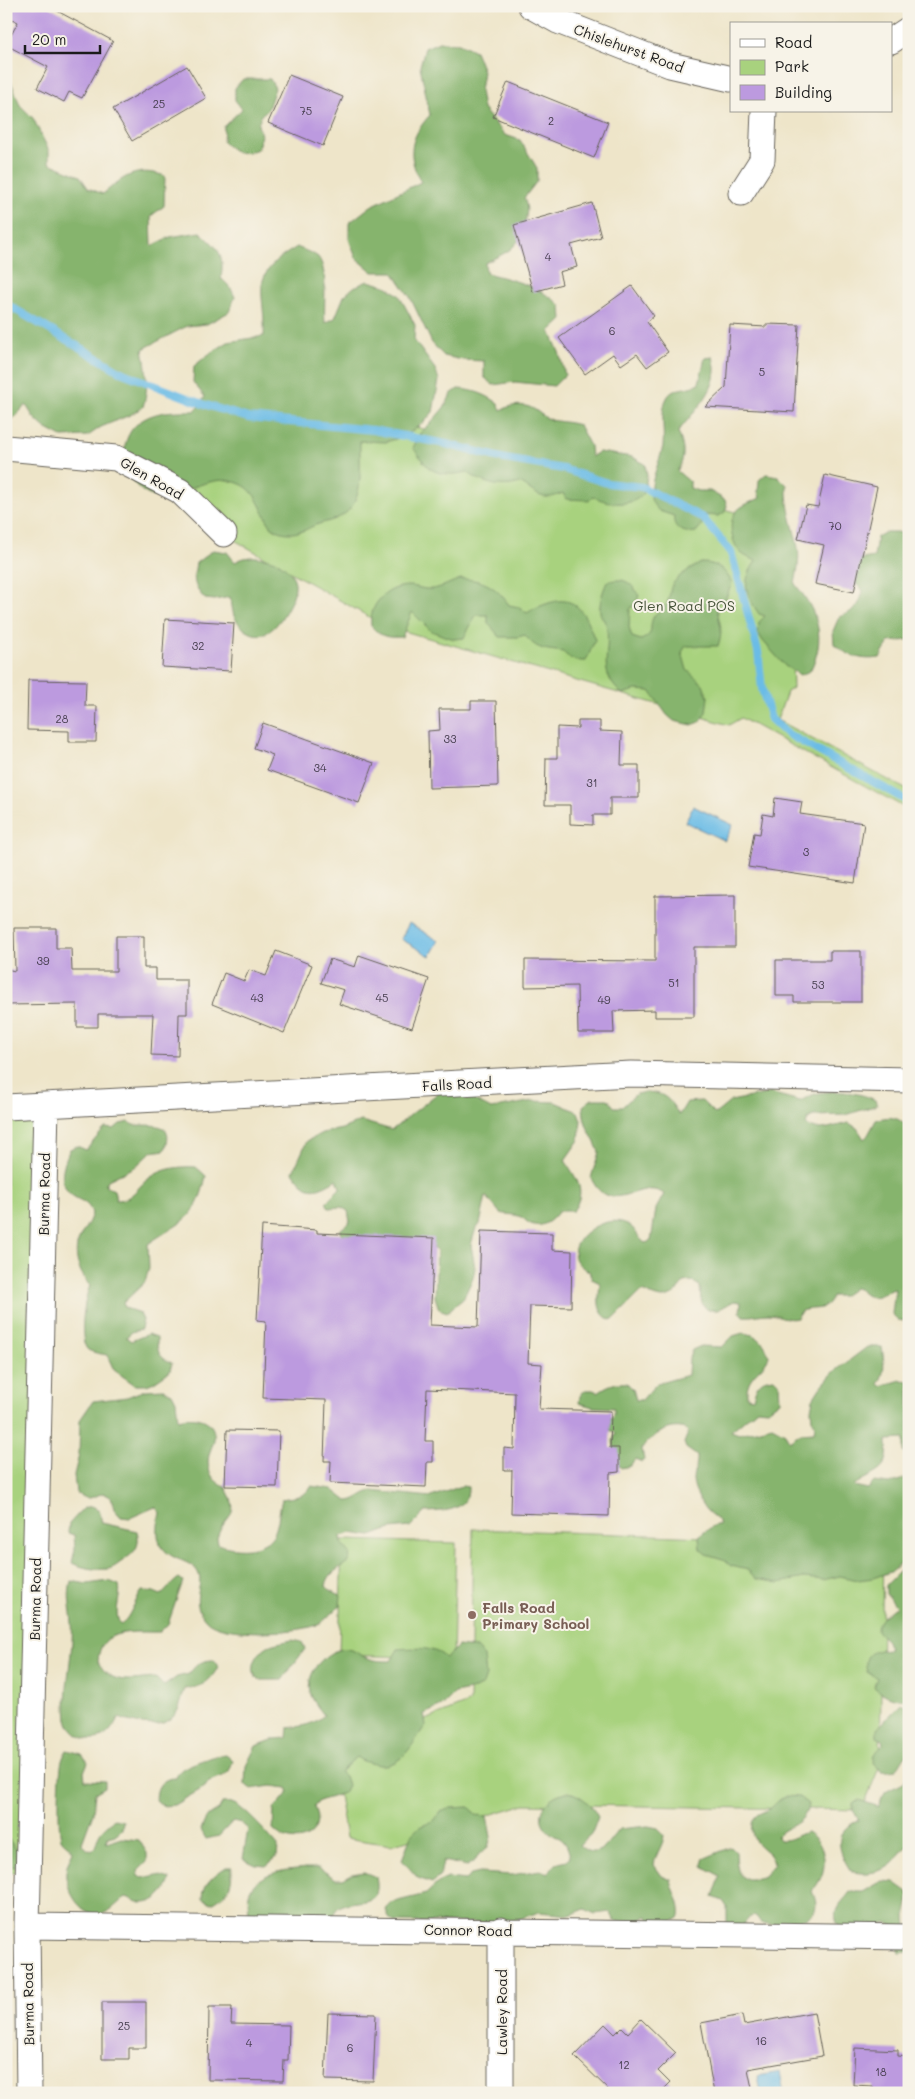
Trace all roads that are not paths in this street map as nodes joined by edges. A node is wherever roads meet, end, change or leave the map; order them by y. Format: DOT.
graph roads {
  1 [pos="531,6"];
  2 [pos="909,29"];
  3 [pos="892,40"];
  4 [pos="730,79"];
  5 [pos="764,112"];
  6 [pos="741,193"];
  7 [pos="6,448"];
  8 [pos="224,534"];
  9 [pos="909,1080"];
  10 [pos="46,1106"];
  11 [pos="6,1107"];
  12 [pos="27,1926"];
  13 [pos="501,1930"];
  14 [pos="909,1936"];
  15 [pos="29,2093"];
  16 [pos="501,2093"];
  1 -- 4 [label="street, Chislehurst Road"];
  2 -- 3 [label="street"];
  5 -- 6 [label="street"];
  7 -- 8 [label="street, Glen Road"];
  9 -- 10 [label="street, Falls Road"];
  10 -- 11 [label="street, Falls Road"];
  10 -- 12 [label="street, Burma Road"];
  12 -- 13 [label="street, Connor Road"];
  12 -- 15 [label="street, Burma Road"];
  13 -- 14 [label="street, Connor Road"];
  13 -- 16 [label="street, Lawley Road"];
}
